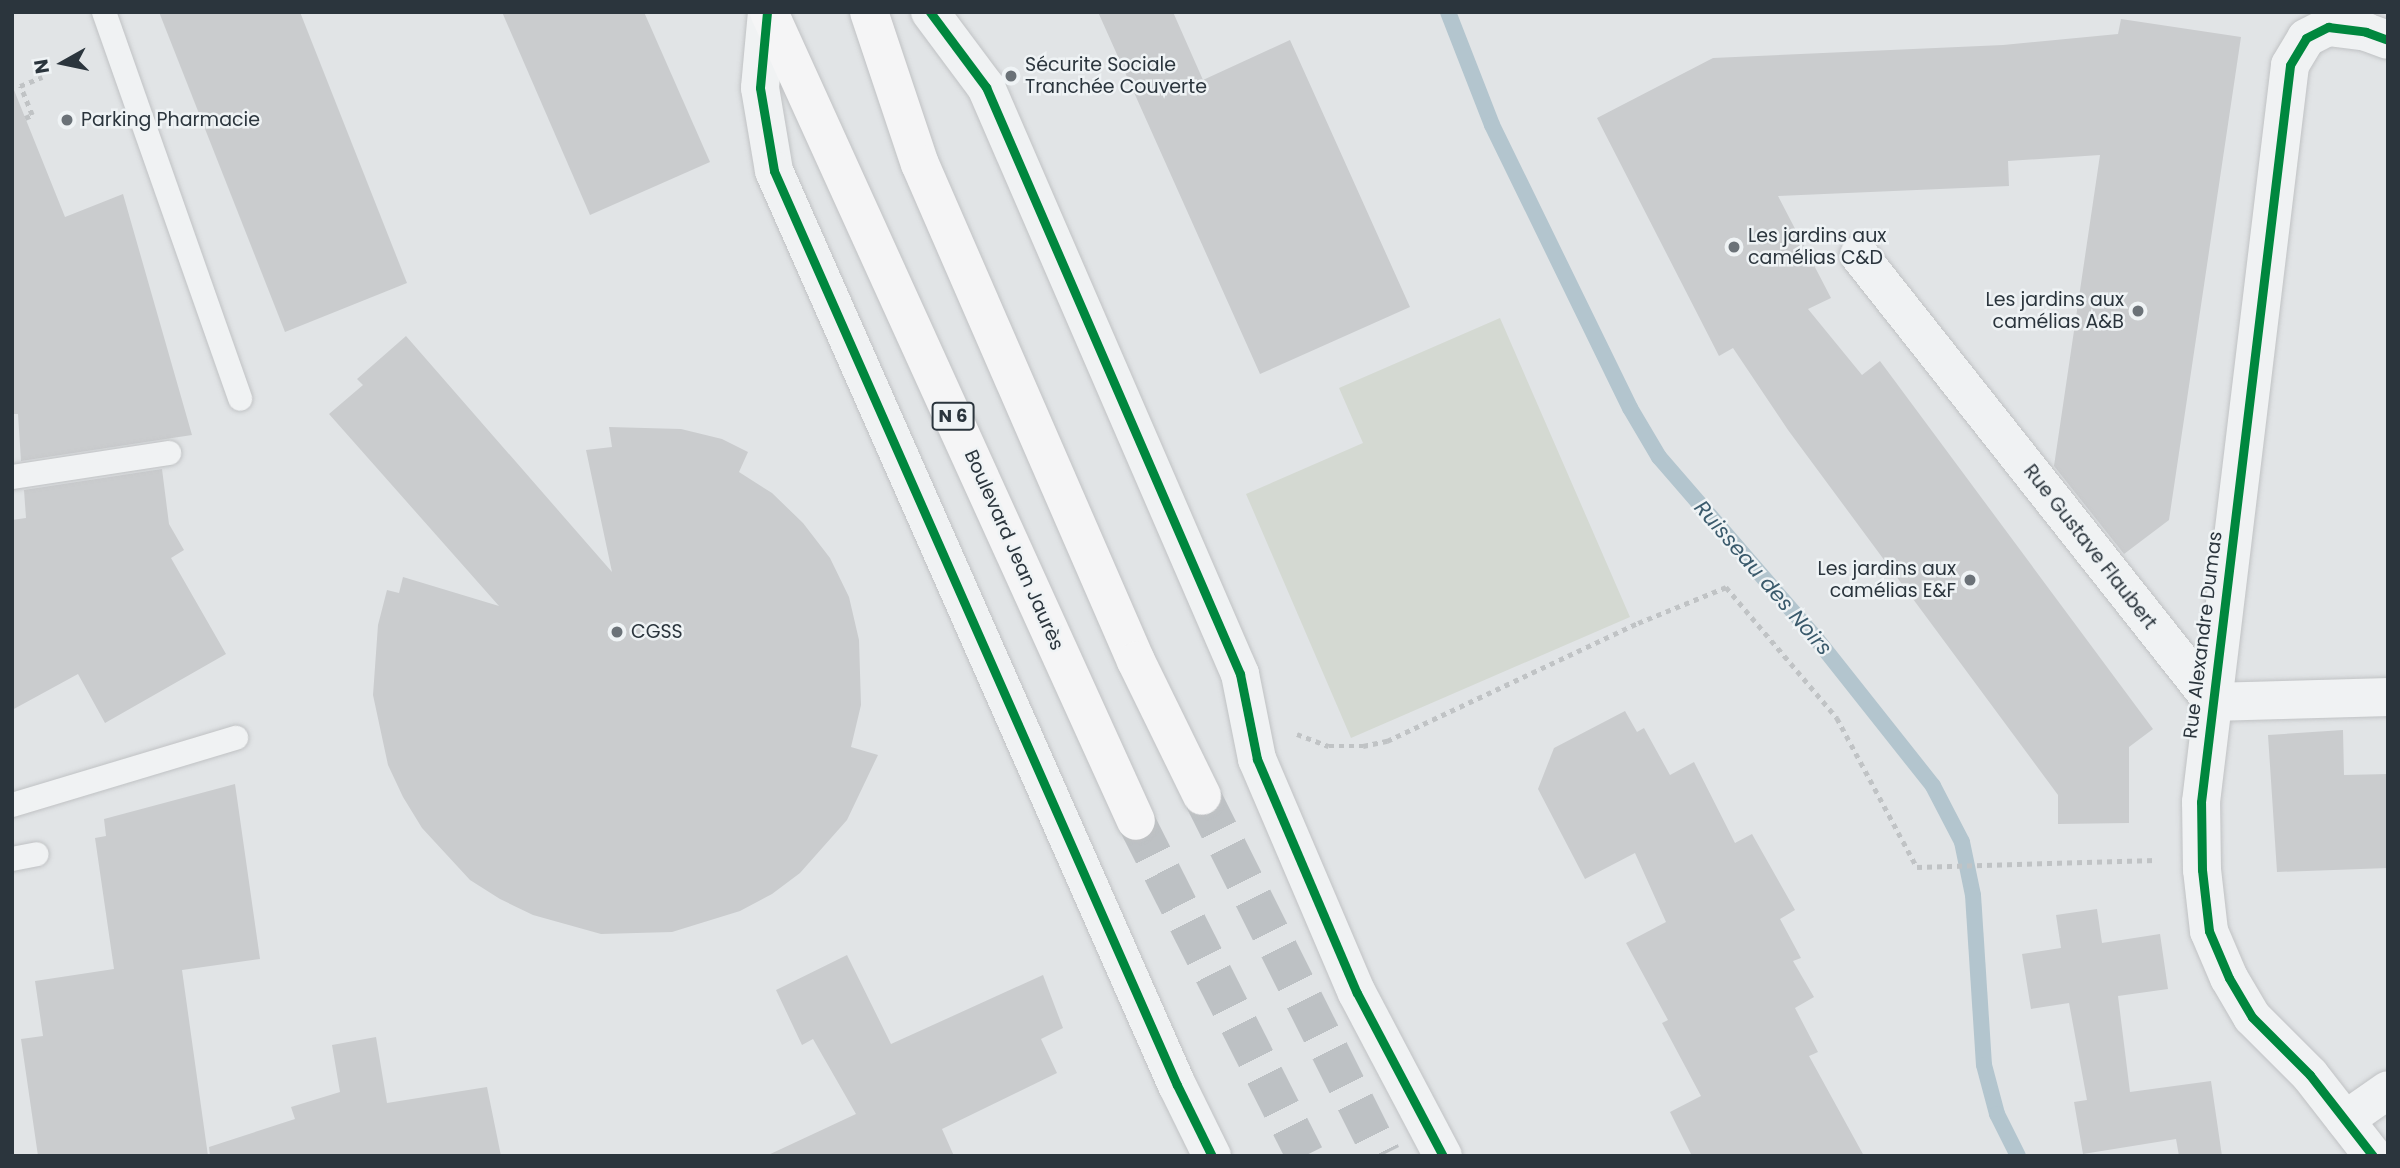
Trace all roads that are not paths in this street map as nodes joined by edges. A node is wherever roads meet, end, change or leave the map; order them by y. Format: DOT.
graph roads {
  1 [pos="104,12"];
  2 [pos="768,12"];
  3 [pos="869,12"];
  4 [pos="930,12"];
  5 [pos="2388,40"];
  6 [pos="1859,255"];
  7 [pos="240,399"];
  8 [pos="169,453"];
  9 [pos="12,477"];
  10 [pos="2388,697"];
  11 [pos="2213,702"];
  12 [pos="236,738"];
  13 [pos="1202,796"];
  14 [pos="12,806"];
  15 [pos="1136,821"];
  16 [pos="37,855"];
  17 [pos="12,859"];
  18 [pos="2388,1090"];
  19 [pos="2345,1119"];
  20 [pos="1212,1156"];
  21 [pos="1443,1156"];
  22 [pos="2373,1156"];
  1 -- 7 [label="lane"];
  2 -- 15 [label="main road, Boulevard Jean Jaurès / N 6"];
  2 -- 20 [label="street"];
  3 -- 13 [label="main road"];
  4 -- 21 [label="street"];
  5 -- 11 [label="street, Rue Alexandre Dumas"];
  6 -- 11 [label="street, Rue Gustave Flaubert"];
  8 -- 9 [label="lane"];
  10 -- 11 [label="street"];
  11 -- 19 [label="street, Rue Alexandre Dumas"];
  12 -- 14 [label="lane"];
  16 -- 17 [label="lane"];
  18 -- 19 [label="street"];
  19 -- 22 [label="street, Rue Alexandre Dumas"];
}
